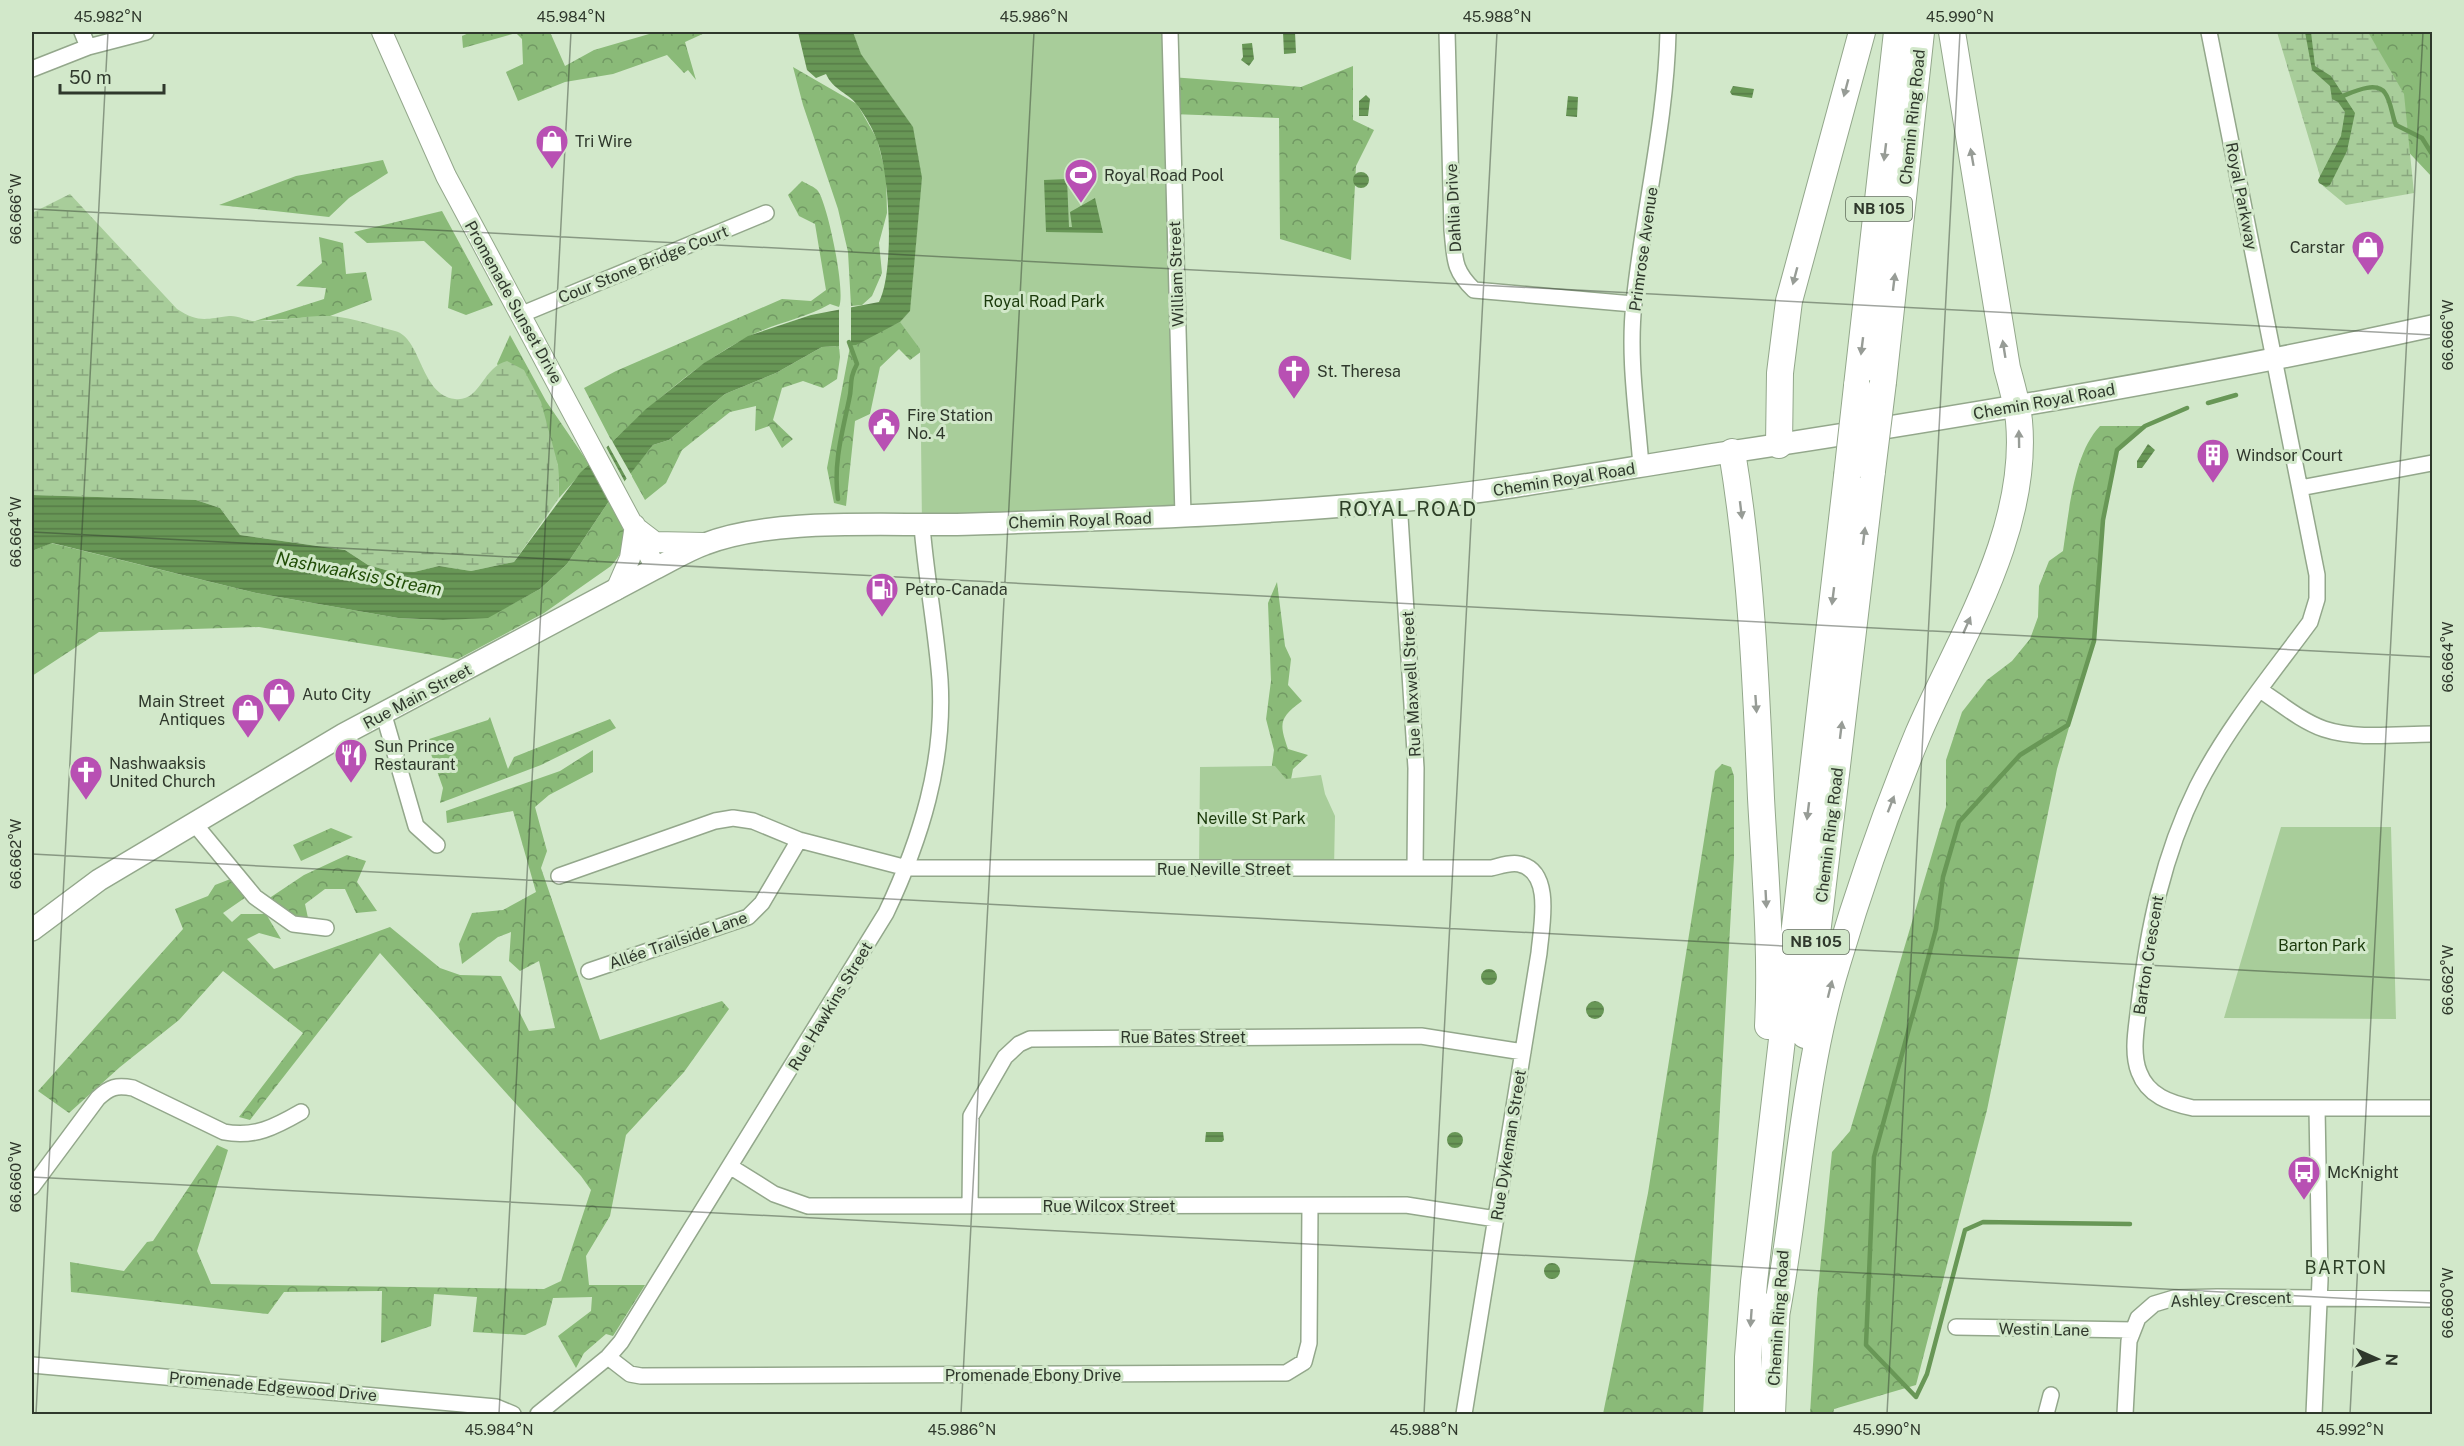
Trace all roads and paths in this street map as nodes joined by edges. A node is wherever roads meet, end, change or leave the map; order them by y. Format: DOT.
graph roads {
  1 [pos="82,32"];
  2 [pos="146,32"];
  3 [pos="382,32"];
  4 [pos="1170,32"];
  5 [pos="1447,32"];
  6 [pos="1668,32"];
  7 [pos="1862,32"];
  8 [pos="1897,32"];
  9 [pos="1921,32"];
  10 [pos="1952,32"];
  11 [pos="2209,32"];
  12 [pos="88,47"];
  13 [pos="32,69"];
  14 [pos="766,213"];
  15 [pos="1634,304"];
  16 [pos="520,315"];
  17 [pos="2433,326"];
  18 [pos="2275,361"];
  19 [pos="2017,406"];
  20 [pos="1779,445"];
  21 [pos="1731,452"];
  22 [pos="2433,463"];
  23 [pos="1641,466"];
  24 [pos="1859,474"];
  25 [pos="2300,488"];
  26 [pos="1399,501"];
  27 [pos="1183,516"];
  28 [pos="631,517"];
  29 [pos="922,526"];
  30 [pos="705,543"];
  31 [pos="656,568"];
  32 [pos="616,590"];
  33 [pos="2260,690"];
  34 [pos="384,712"];
  35 [pos="2433,734"];
  36 [pos="193,822"];
  37 [pos="799,840"];
  38 [pos="437,845"];
  39 [pos="907,868"];
  40 [pos="1415,868"];
  41 [pos="1536,875"];
  42 [pos="559,876"];
  43 [pos="326,928"];
  44 [pos="32,930"];
  45 [pos="589,971"];
  46 [pos="1523,1052"];
  47 [pos="2317,1108"];
  48 [pos="2433,1108"];
  49 [pos="302,1112"];
  50 [pos="731,1167"];
  51 [pos="32,1187"];
  52 [pos="970,1206"];
  53 [pos="1310,1206"];
  54 [pos="1496,1219"];
  55 [pos="1754,1282"];
  56 [pos="2320,1297"];
  57 [pos="2433,1299"];
  58 [pos="1776,1316"];
  59 [pos="1956,1327"];
  60 [pos="2133,1330"];
  61 [pos="608,1357"];
  62 [pos="32,1365"];
  63 [pos="2051,1395"];
  64 [pos="513,1414"];
  65 [pos="538,1414"];
  66 [pos="1464,1414"];
  67 [pos="1748,1414"];
  68 [pos="1772,1414"];
  69 [pos="2046,1414"];
  70 [pos="2126,1414"];
  71 [pos="2314,1414"];
  1 -- 12 [label="street"];
  2 -- 12 [label="street"];
  3 -- 16 [label="street, Promenade Sunset Drive"];
  4 -- 27 [label="street, William Street"];
  5 -- 15 [label="street, Dahlia Drive"];
  6 -- 15 [label="street, Primrose Avenue"];
  7 -- 20 [label="highway, one-way"];
  8 -- 24 [label="highway, Chemin Ring Road / NB 105, one-way, bridge"];
  24 -- 9 [label="highway, Chemin Ring Road / NB 105, one-way, bridge"];
  19 -- 10 [label="highway, one-way"];
  11 -- 18 [label="street, Royal Parkway"];
  12 -- 13 [label="street"];
  14 -- 16 [label="street, Cour Stone Bridge Court"];
  15 -- 23 [label="street, Primrose Avenue"];
  16 -- 28 [label="street, Promenade Sunset Drive"];
  17 -- 18 [label="main road, Chemin Royal Road"];
  18 -- 19 [label="main road, Chemin Royal Road"];
  18 -- 25 [label="street, Barton Crescent"];
  19 -- 20 [label="main road, Chemin Royal Road"];
  58 -- 19 [label="highway, one-way"];
  20 -- 21 [label="main road, Chemin Royal Road"];
  21 -- 23 [label="main road, Chemin Royal Road"];
  21 -- 55 [label="highway, one-way"];
  22 -- 25 [label="street"];
  23 -- 26 [label="main road, Chemin Royal Road"];
  24 -- 55 [label="highway, Chemin Ring Road / NB 105, one-way"];
  58 -- 24 [label="highway, Chemin Ring Road / NB 105, one-way"];
  25 -- 33 [label="street, Barton Crescent"];
  26 -- 27 [label="main road, Chemin Royal Road"];
  26 -- 40 [label="street, Rue Maxwell Street"];
  27 -- 29 [label="main road, Chemin Royal Road"];
  28 -- 30 [label="street"];
  28 -- 31 [label="street, Promenade Sunset Drive"];
  28 -- 32 [label="street"];
  29 -- 30 [label="main road, Chemin Royal Road"];
  29 -- 39 [label="street, Rue Hawkins Street"];
  30 -- 31 [label="main road, Chemin Royal Road"];
  31 -- 32 [label="main road, Rue Main Street"];
  32 -- 34 [label="main road, Rue Main Street"];
  33 -- 35 [label="street"];
  33 -- 47 [label="street, Barton Crescent"];
  34 -- 36 [label="main road, Rue Main Street"];
  34 -- 38 [label="street"];
  36 -- 43 [label="street"];
  36 -- 44 [label="main road, Rue Main Street"];
  37 -- 39 [label="street"];
  37 -- 42 [label="street"];
  37 -- 45 [label="street, Allée Trailside Lane"];
  39 -- 40 [label="street, Rue Neville Street"];
  39 -- 50 [label="street, Rue Hawkins Street"];
  40 -- 41 [label="street, Rue Neville Street"];
  41 -- 46 [label="street, Rue Dykeman Street"];
  46 -- 52 [label="street, Rue Bates Street"];
  46 -- 54 [label="street, Rue Dykeman Street"];
  47 -- 48 [label="street, Barton Crescent"];
  47 -- 56 [label="street"];
  49 -- 51 [label="street"];
  50 -- 52 [label="street, Rue Wilcox Street"];
  50 -- 61 [label="street, Rue Hawkins Street"];
  52 -- 53 [label="street, Rue Wilcox Street"];
  53 -- 54 [label="street, Rue Wilcox Street"];
  53 -- 61 [label="street, Promenade Ebony Drive"];
  54 -- 66 [label="street, Rue Dykeman Street"];
  55 -- 67 [label="highway, Chemin Ring Road / NB 105, one-way"];
  56 -- 57 [label="street, Ashley Crescent"];
  56 -- 60 [label="street, Ashley Crescent"];
  56 -- 71 [label="street"];
  58 -- 68 [label="highway, Chemin Ring Road / NB 105"];
  59 -- 60 [label="street, Westin Lane"];
  60 -- 70 [label="street, Ashley Crescent"];
  61 -- 65 [label="street, Rue Hawkins Street"];
  62 -- 64 [label="street, Promenade Edgewood Drive"];
  63 -- 69 [label="street"];
}
